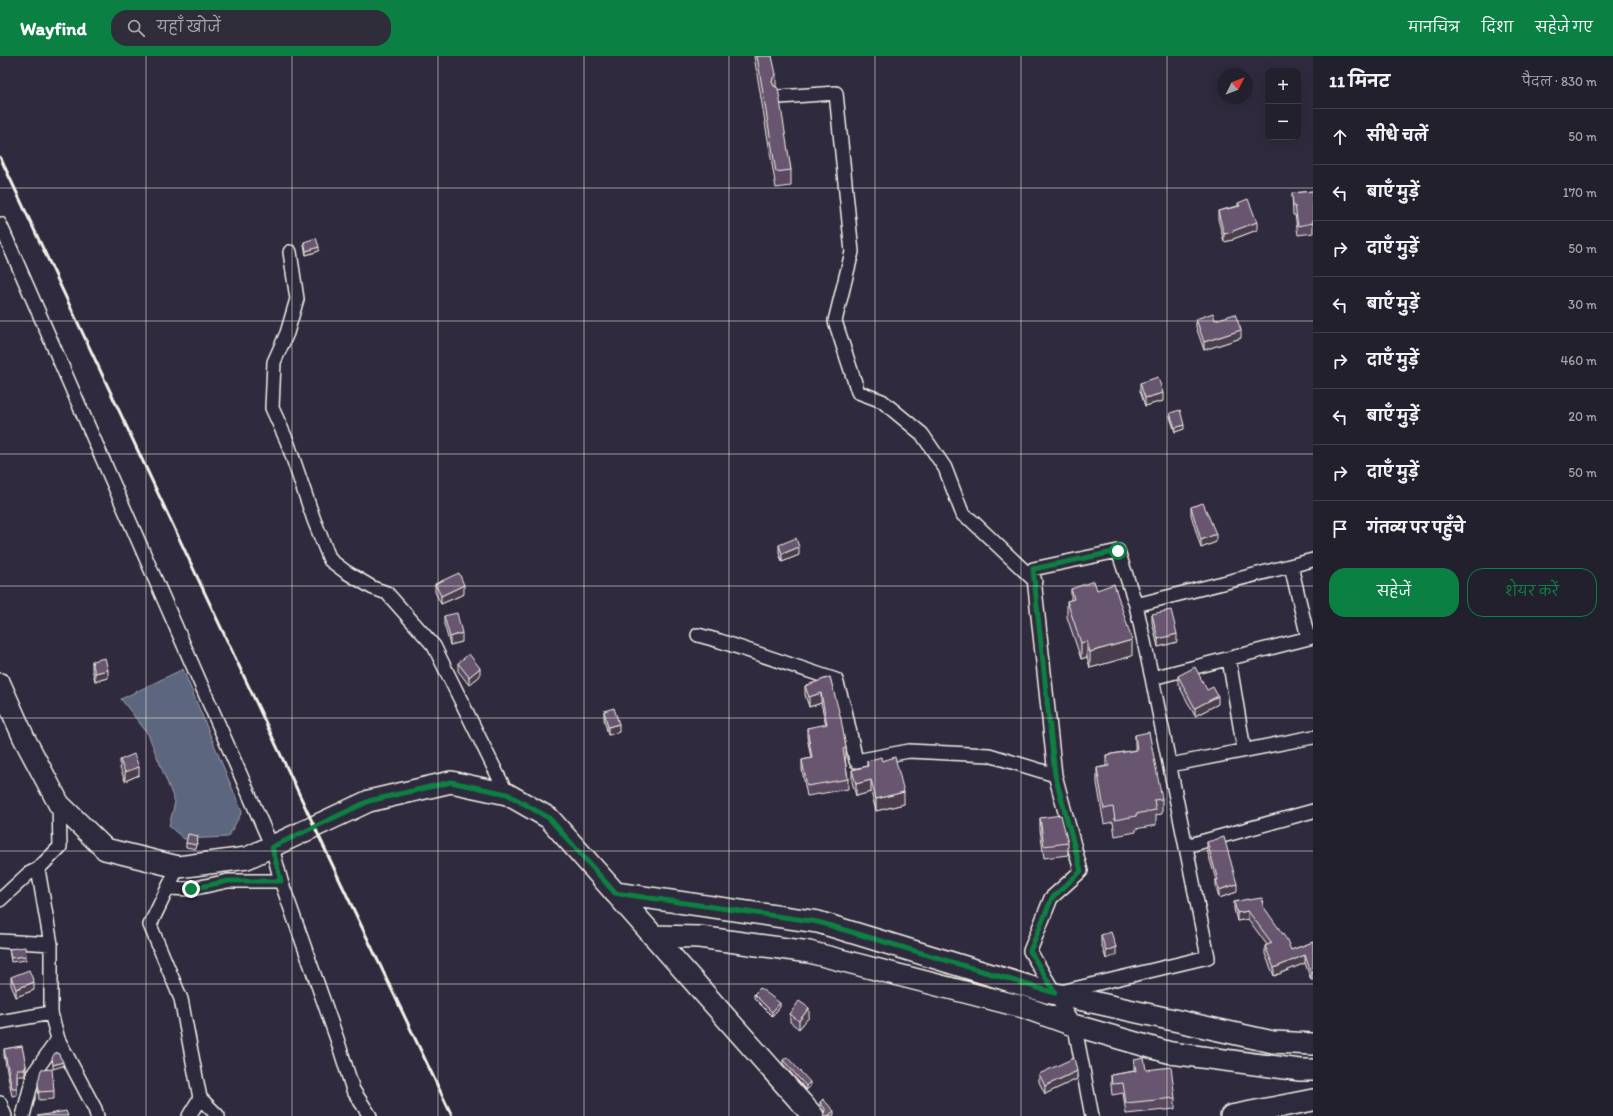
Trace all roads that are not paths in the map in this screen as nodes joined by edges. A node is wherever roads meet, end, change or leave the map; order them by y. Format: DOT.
graph roads {
  1 [pos="780,97"];
  2 [pos="0,224"];
  3 [pos="290,252"];
  4 [pos="1313,560"];
  5 [pos="1291,566"];
  6 [pos="1035,581"];
  7 [pos="1136,605"];
  8 [pos="698,635"];
  9 [pos="1311,638"];
  10 [pos="1228,659"];
  11 [pos="1152,678"];
  12 [pos="0,684"];
  13 [pos="1313,737"];
  14 [pos="1244,750"];
  15 [pos="1170,765"];
  16 [pos="1055,775"];
  17 [pos="507,794"];
  18 [pos="59,804"];
  19 [pos="1313,811"];
  20 [pos="1186,846"];
  21 [pos="272,847"];
  22 [pos="178,867"];
  23 [pos="38,869"];
  24 [pos="281,881"];
  25 [pos="168,888"];
  26 [pos="615,893"];
  27 [pos="0,900"];
  28 [pos="653,936"];
  29 [pos="0,941"];
  30 [pos="51,944"];
  31 [pos="1055,993"];
  32 [pos="51,1013"];
  33 [pos="0,1022"];
  34 [pos="1073,1025"];
  35 [pos="58,1039"];
  36 [pos="1313,1044"];
  37 [pos="1313,1070"];
  38 [pos="200,1098"];
  39 [pos="1313,1100"];
  40 [pos="0,1103"];
  41 [pos="5,1116"];
  42 [pos="23,1116"];
  43 [pos="96,1116"];
  44 [pos="189,1116"];
  45 [pos="218,1116"];
  46 [pos="370,1116"];
  47 [pos="813,1116"];
  48 [pos="1092,1116"];
  49 [pos="1231,1116"];
  1 -- 6 [label="street"];
  2 -- 21 [label="street"];
  3 -- 17 [label="street"];
  4 -- 5 [label="street"];
  5 -- 7 [label="street"];
  5 -- 9 [label="street"];
  6 -- 7 [label="street"];
  6 -- 16 [label="street"];
  7 -- 11 [label="street"];
  8 -- 16 [label="street"];
  9 -- 10 [label="street"];
  10 -- 11 [label="street"];
  10 -- 14 [label="street"];
  11 -- 15 [label="street"];
  12 -- 18 [label="main road"];
  13 -- 14 [label="street"];
  14 -- 15 [label="street"];
  15 -- 20 [label="street"];
  16 -- 31 [label="street"];
  17 -- 21 [label="main road"];
  17 -- 26 [label="main road"];
  18 -- 22 [label="main road"];
  18 -- 23 [label="street"];
  19 -- 20 [label="street"];
  20 -- 31 [label="street"];
  21 -- 22 [label="main road"];
  21 -- 24 [label="street"];
  22 -- 25 [label="street"];
  23 -- 27 [label="street"];
  23 -- 30 [label="street"];
  24 -- 25 [label="street"];
  24 -- 46 [label="street"];
  25 -- 38 [label="street"];
  26 -- 28 [label="main road"];
  26 -- 31 [label="main road"];
  28 -- 34 [label="main road"];
  28 -- 47 [label="main road"];
  29 -- 30 [label="street"];
  30 -- 32 [label="street"];
  31 -- 34 [label="street"];
  31 -- 36 [label="main road"];
  32 -- 33 [label="street"];
  32 -- 35 [label="street"];
  34 -- 37 [label="main road"];
  34 -- 48 [label="street"];
  35 -- 42 [label="street"];
  35 -- 43 [label="street"];
  38 -- 44 [label="street"];
  38 -- 45 [label="street"];
  39 -- 49 [label="main road"];
  40 -- 41 [label="street"];
}
